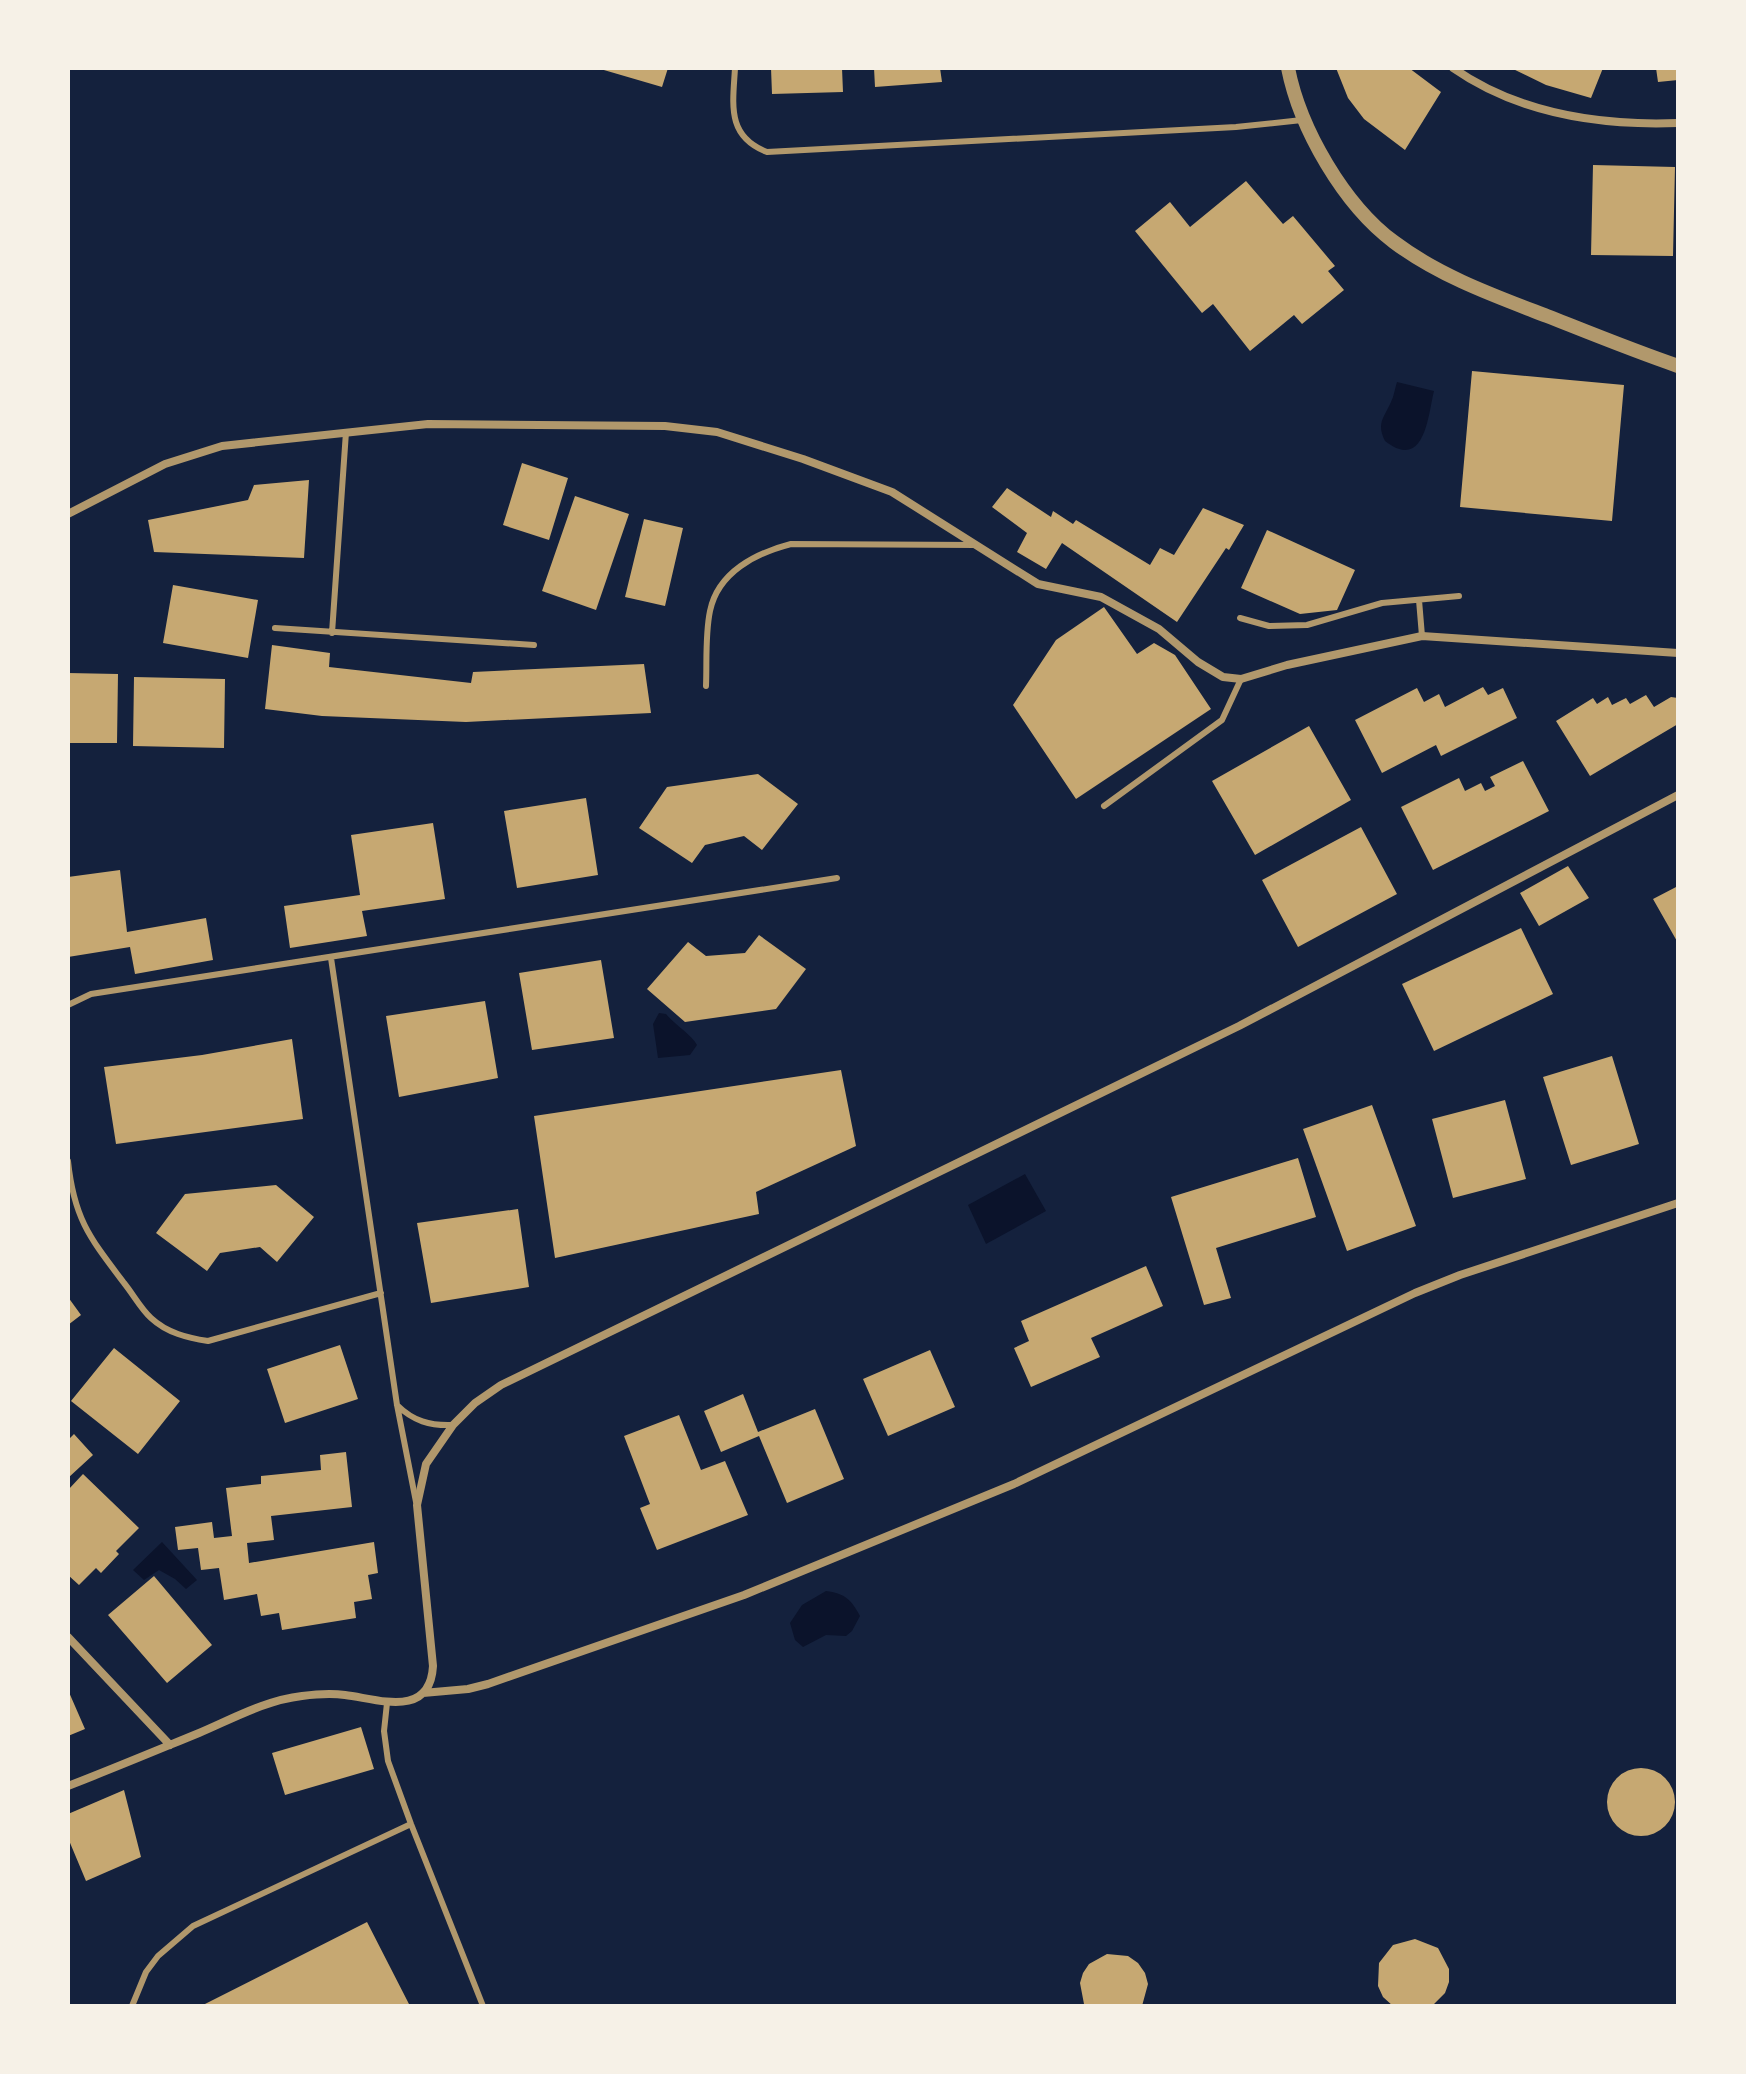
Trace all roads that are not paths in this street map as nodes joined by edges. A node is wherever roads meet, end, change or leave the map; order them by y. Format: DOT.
graph roads {
  1 [pos="735,68"];
  2 [pos="1288,68"];
  3 [pos="1453,68"];
  4 [pos="1303,120"];
  5 [pos="1678,123"];
  6 [pos="1678,366"];
  7 [pos="346,432"];
  8 [pos="68,514"];
  9 [pos="976,545"];
  10 [pos="1459,596"];
  11 [pos="1419,600"];
  12 [pos="1240,618"];
  13 [pos="275,628"];
  14 [pos="332,633"];
  15 [pos="1422,636"];
  16 [pos="534,645"];
  17 [pos="1678,653"];
  18 [pos="1241,679"];
  19 [pos="706,686"];
  20 [pos="1678,795"];
  21 [pos="1104,806"];
  22 [pos="837,878"];
  23 [pos="331,958"];
  24 [pos="68,1005"];
  25 [pos="68,1161"];
  26 [pos="1678,1203"];
  27 [pos="381,1293"];
  28 [pos="397,1405"];
  29 [pos="453,1425"];
  30 [pos="417,1505"];
  31 [pos="68,1637"];
  32 [pos="423,1693"];
  33 [pos="387,1703"];
  34 [pos="170,1745"];
  35 [pos="68,1786"];
  36 [pos="411,1824"];
  37 [pos="132,2006"];
  38 [pos="483,2006"];
  1 -- 4 [label="lane"];
  2 -- 4 [label="street"];
  3 -- 5 [label="street"];
  4 -- 6 [label="street"];
  7 -- 8 [label="street"];
  7 -- 9 [label="street"];
  7 -- 14 [label="lane"];
  9 -- 18 [label="street"];
  9 -- 19 [label="lane"];
  10 -- 11 [label="lane"];
  11 -- 12 [label="lane"];
  11 -- 15 [label="lane"];
  13 -- 14 [label="lane"];
  14 -- 16 [label="lane"];
  15 -- 17 [label="street"];
  15 -- 18 [label="street"];
  18 -- 21 [label="lane"];
  20 -- 29 [label="street"];
  22 -- 23 [label="lane"];
  23 -- 24 [label="lane"];
  23 -- 27 [label="lane"];
  25 -- 27 [label="lane"];
  26 -- 32 [label="street"];
  27 -- 28 [label="lane"];
  28 -- 29 [label="lane"];
  28 -- 30 [label="lane"];
  29 -- 30 [label="street"];
  30 -- 32 [label="street"];
  31 -- 34 [label="street"];
  32 -- 33 [label="street"];
  33 -- 34 [label="street"];
  33 -- 36 [label="lane"];
  34 -- 35 [label="street"];
  36 -- 37 [label="lane"];
  36 -- 38 [label="lane"];
}
